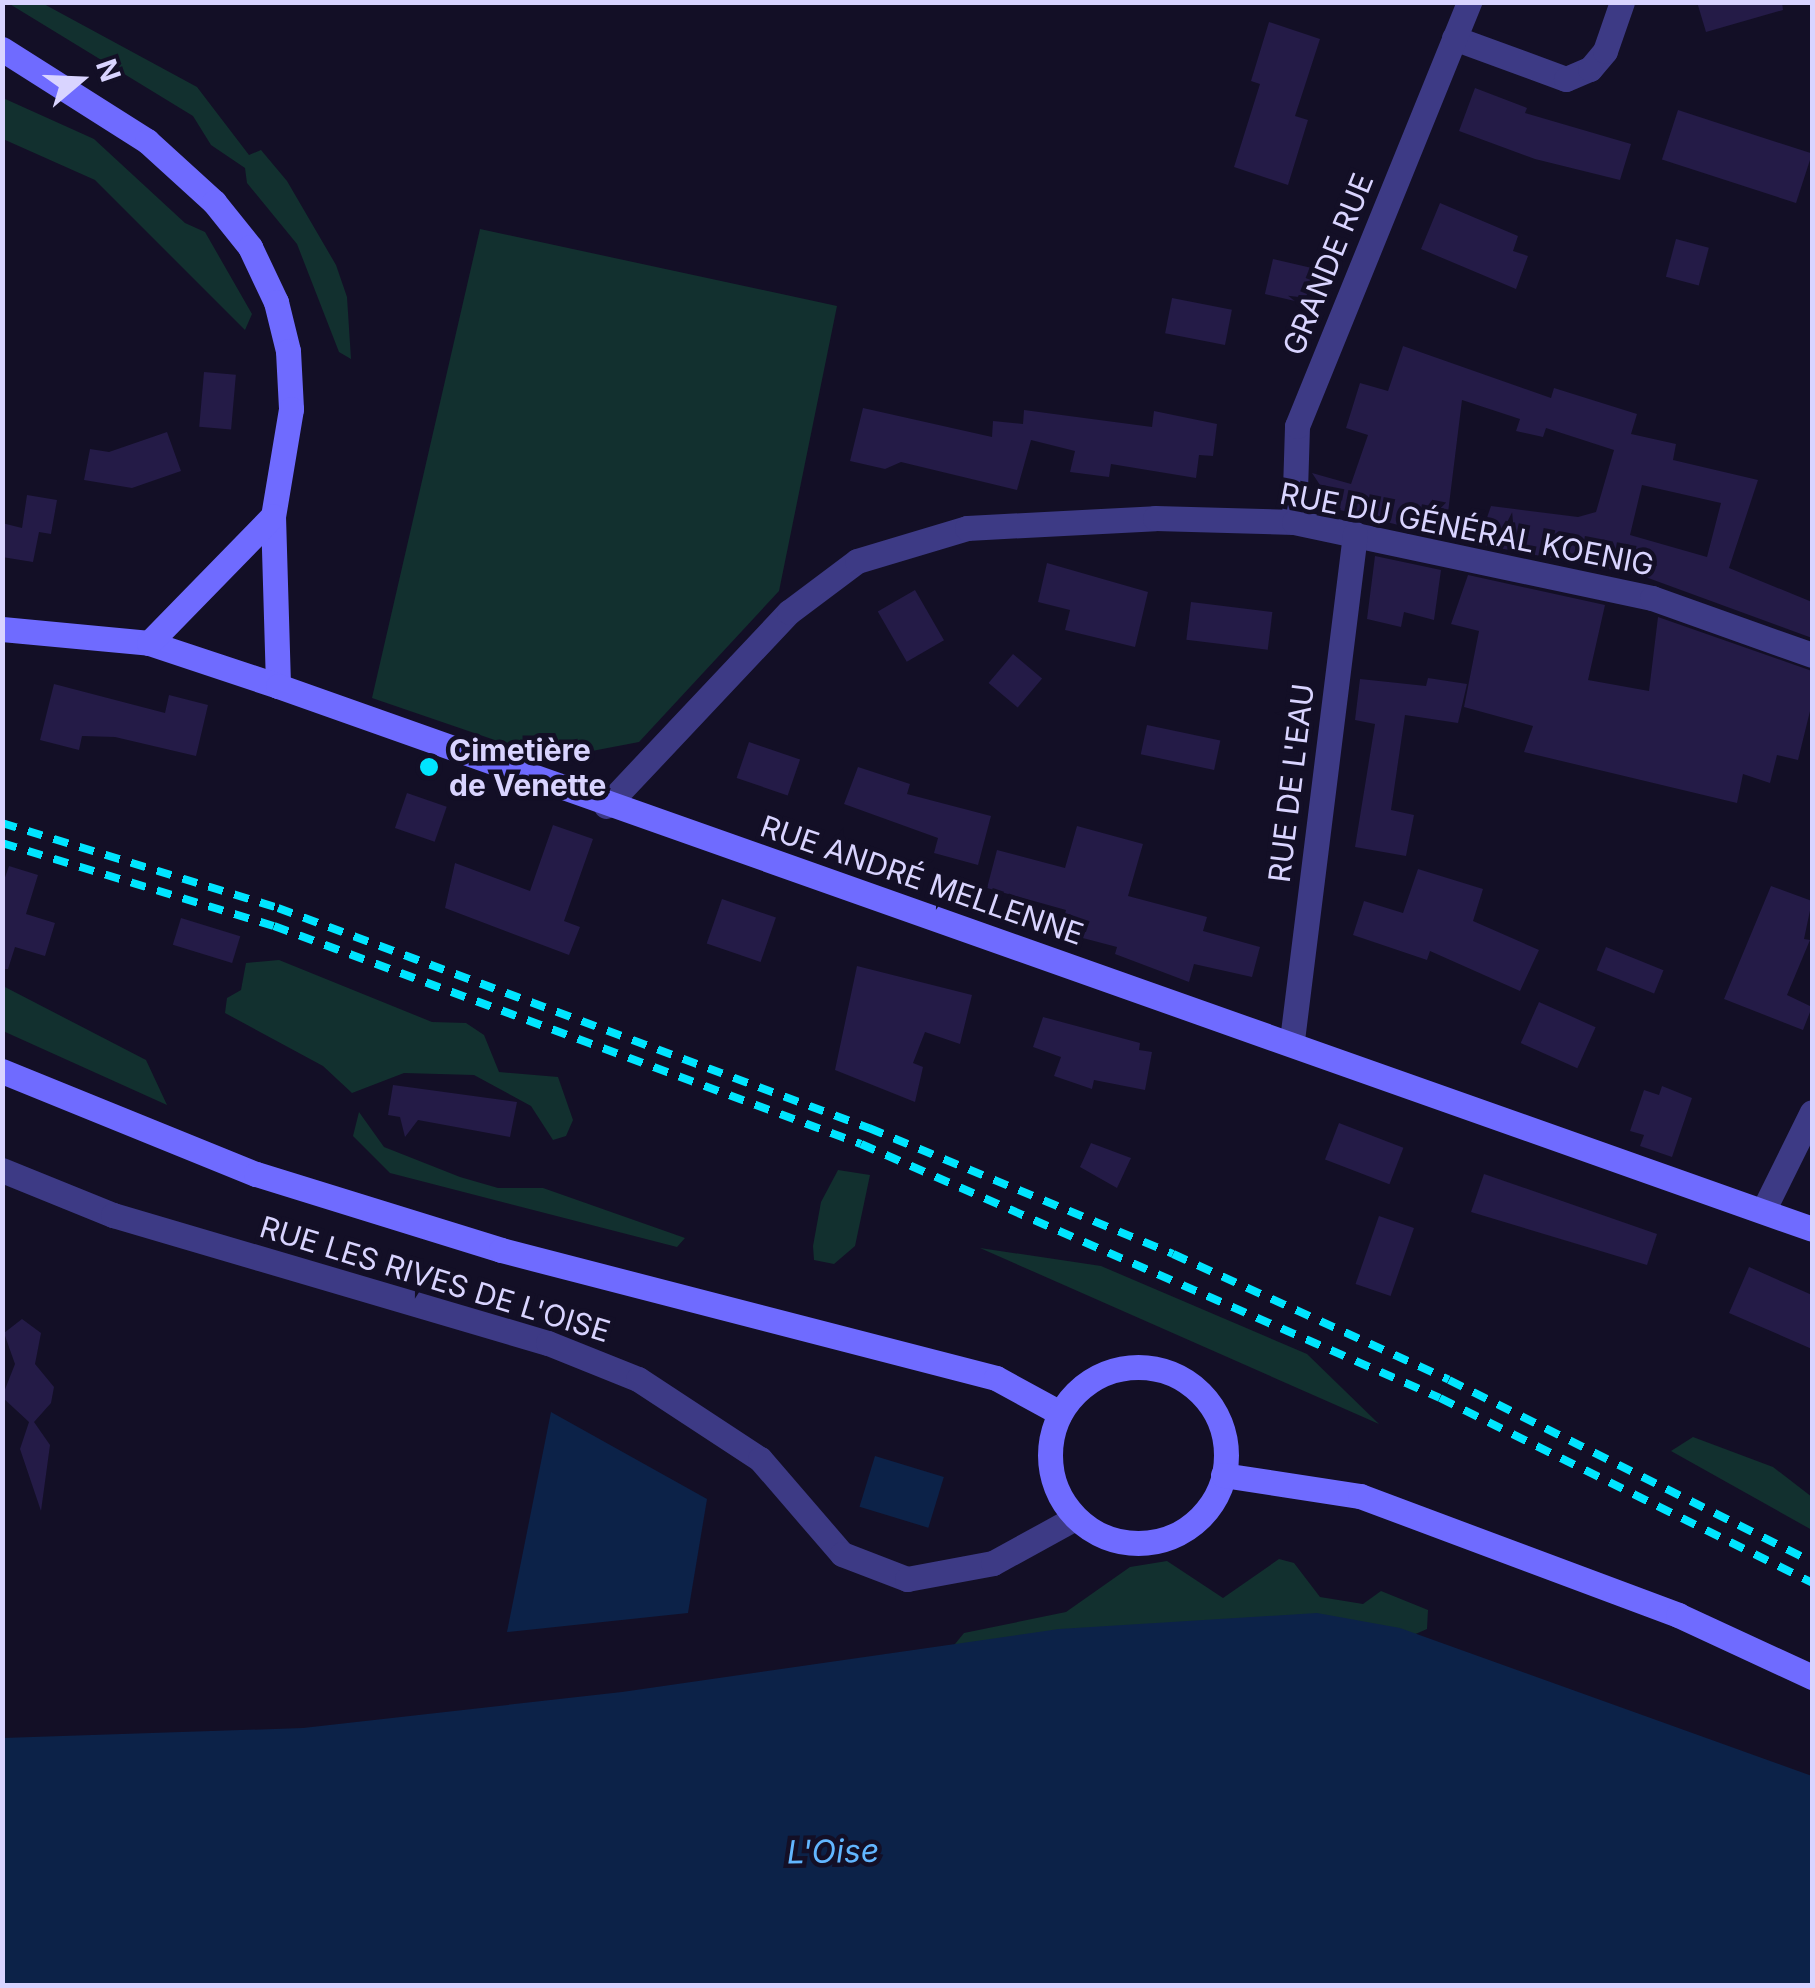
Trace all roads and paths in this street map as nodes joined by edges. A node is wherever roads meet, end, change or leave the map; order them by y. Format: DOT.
graph roads {
  1 [pos="1469,2"];
  2 [pos="1622,2"];
  3 [pos="1454,38"];
  4 [pos="2,49"];
  5 [pos="274,516"];
  6 [pos="1294,522"];
  7 [pos="1356,534"];
  8 [pos="2,629"];
  9 [pos="149,643"];
  10 [pos="1812,654"];
  11 [pos="278,686"];
  12 [pos="606,806"];
  13 [pos="1292,1040"];
  14 [pos="2,1071"];
  15 [pos="1812,1112"];
  16 [pos="2,1170"];
  17 [pos="1763,1212"];
  18 [pos="1812,1230"];
  19 [pos="1060,1414"];
  20 [pos="1224,1475"];
  21 [pos="1075,1518"];
  22 [pos="1812,1677"];
  1 -- 3 [label="street, GRANDE RUE"];
  2 -- 3 [label="street"];
  3 -- 6 [label="street, GRANDE RUE"];
  4 -- 5 [label="street"];
  5 -- 9 [label="street"];
  5 -- 11 [label="street"];
  6 -- 7 [label="street, RUE DU GÉNÉRAL KOENIG"];
  6 -- 12 [label="street, RUE DU GÉNÉRAL KOENIG"];
  7 -- 10 [label="street, RUE DU GÉNÉRAL KOENIG"];
  7 -- 13 [label="street, RUE DE L'EAU"];
  8 -- 9 [label="street, RUE ANDRÉ MELLENNE"];
  9 -- 11 [label="street, RUE ANDRÉ MELLENNE"];
  11 -- 12 [label="street, RUE ANDRÉ MELLENNE"];
  12 -- 13 [label="street, RUE ANDRÉ MELLENNE"];
  13 -- 17 [label="street, RUE ANDRÉ MELLENNE"];
  14 -- 19 [label="street"];
  15 -- 17 [label="street"];
  16 -- 21 [label="street, RUE LES RIVES DE L'OISE"];
  17 -- 18 [label="street, RUE ANDRÉ MELLENNE"];
  19 -- 20 [label="street"];
  19 -- 21 [label="street"];
  20 -- 21 [label="street"];
  20 -- 22 [label="street"];
}
